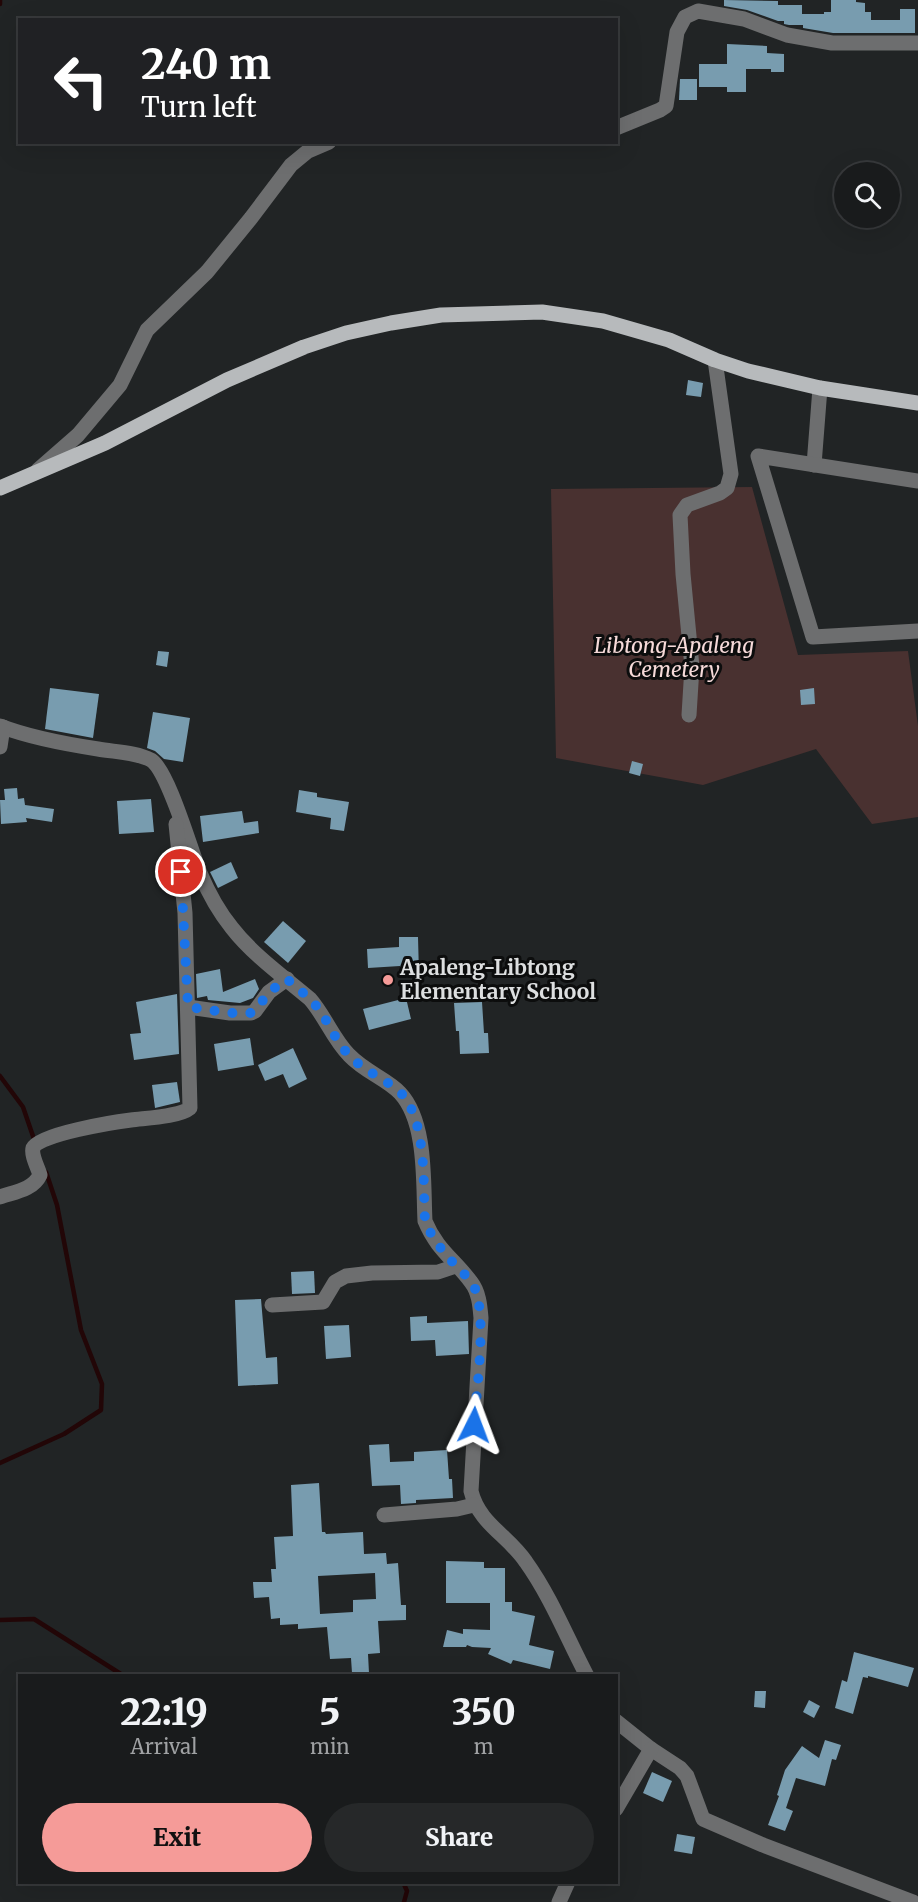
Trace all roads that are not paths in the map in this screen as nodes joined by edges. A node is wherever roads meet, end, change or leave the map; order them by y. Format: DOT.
graph roads {
  1 [pos="918,43"];
  2 [pos="618,127"];
  3 [pos="324,144"];
  4 [pos="715,360"];
  5 [pos="820,388"];
  6 [pos="918,403"];
  7 [pos="814,465"];
  8 [pos="31,475"];
  9 [pos="918,481"];
  10 [pos="0,488"];
  11 [pos="918,631"];
  12 [pos="689,715"];
  13 [pos="1,726"];
  14 [pos="0,747"];
  15 [pos="175,803"];
  16 [pos="287,979"];
  17 [pos="188,1007"];
  18 [pos="0,1197"];
  19 [pos="456,1266"];
  20 [pos="272,1305"];
  21 [pos="474,1505"];
  22 [pos="384,1515"];
  23 [pos="586,1674"];
  24 [pos="618,1723"];
  25 [pos="651,1749"];
  26 [pos="618,1806"];
  27 [pos="567,1884"];
  28 [pos="559,1902"];
  29 [pos="913,1902"];
  1 -- 2 [label="street"];
  3 -- 8 [label="street"];
  4 -- 5 [label="main road"];
  4 -- 8 [label="main road"];
  4 -- 12 [label="street"];
  5 -- 6 [label="main road"];
  5 -- 7 [label="street"];
  7 -- 9 [label="street"];
  7 -- 11 [label="street"];
  8 -- 10 [label="main road"];
  13 -- 14 [label="street"];
  13 -- 15 [label="street"];
  15 -- 16 [label="street"];
  15 -- 17 [label="street"];
  16 -- 17 [label="street"];
  16 -- 19 [label="street"];
  17 -- 18 [label="street"];
  19 -- 20 [label="street"];
  19 -- 21 [label="street"];
  21 -- 22 [label="street"];
  21 -- 23 [label="street"];
  24 -- 25 [label="street"];
  25 -- 26 [label="street"];
  25 -- 29 [label="street"];
  27 -- 28 [label="street"];
}
